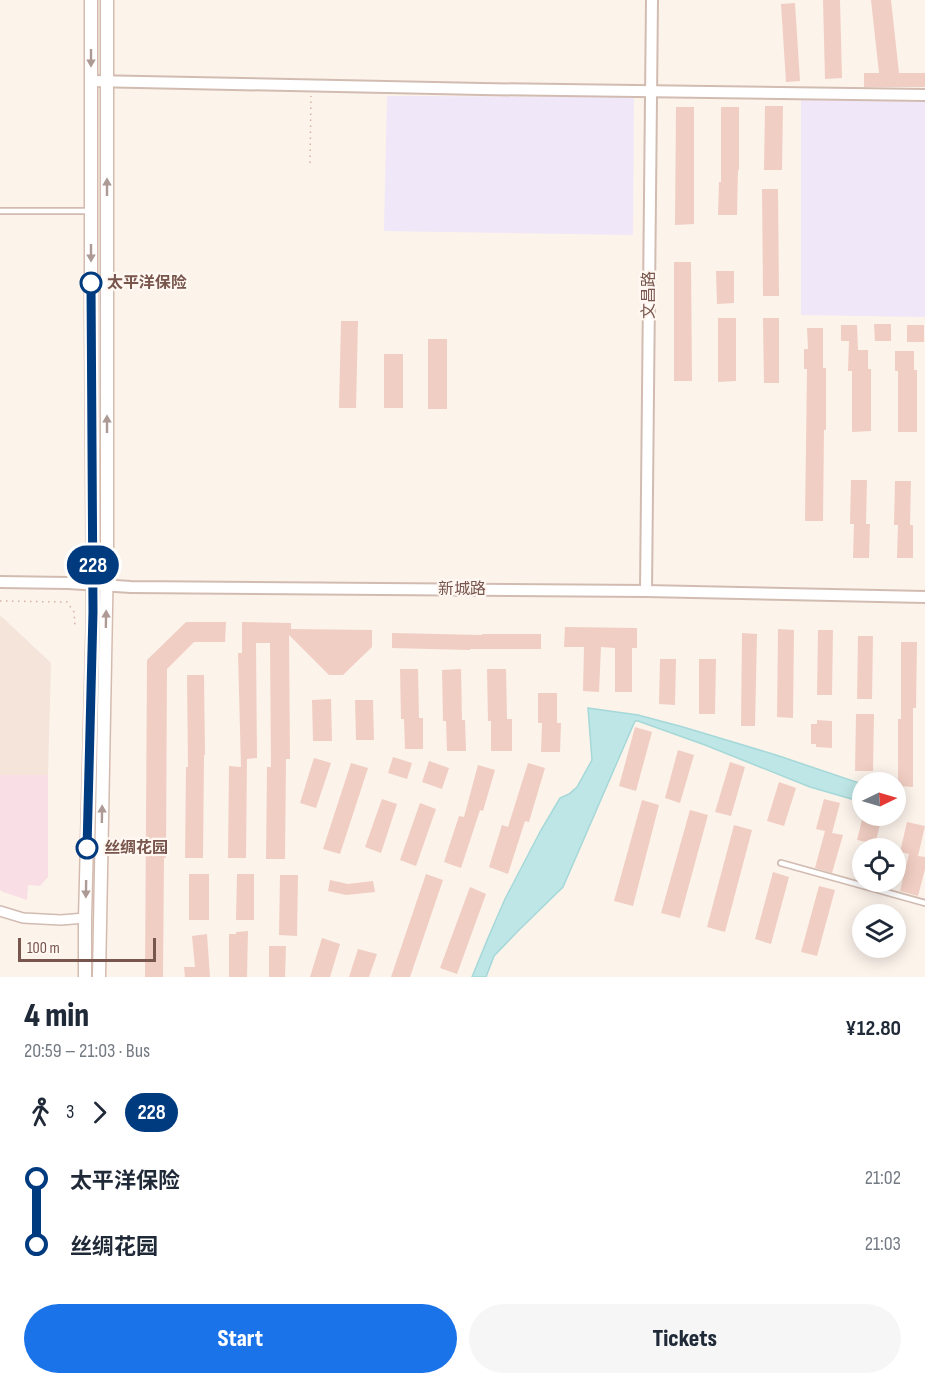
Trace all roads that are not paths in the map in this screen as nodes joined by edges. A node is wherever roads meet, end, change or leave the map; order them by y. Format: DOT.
graph roads {
  1 [pos="92,0"];
  2 [pos="107,0"];
  3 [pos="652,0"];
  4 [pos="91,81"];
  5 [pos="107,82"];
  6 [pos="650,91"];
  7 [pos="925,95"];
  8 [pos="91,211"];
  9 [pos="0,212"];
  10 [pos="0,582"];
  11 [pos="93,584"];
  12 [pos="107,585"];
  13 [pos="646,591"];
  14 [pos="925,597"];
  15 [pos="781,863"];
  16 [pos="925,903"];
  17 [pos="0,911"];
  18 [pos="86,918"];
  19 [pos="86,977"];
  20 [pos="99,977"];
  1 -- 4 [label="main road, one-way"];
  2 -- 5 [label="main road"];
  3 -- 6 [label="street, 文昌路"];
  4 -- 5 [label="street"];
  4 -- 8 [label="main road"];
  5 -- 6 [label="street"];
  12 -- 5 [label="main road, one-way"];
  6 -- 7 [label="street"];
  6 -- 13 [label="street, 文昌路"];
  8 -- 9 [label="lane"];
  8 -- 11 [label="main road, one-way"];
  10 -- 11 [label="street, 新城路"];
  11 -- 12 [label="street, 新城路"];
  11 -- 18 [label="main road, one-way"];
  12 -- 13 [label="street, 新城路"];
  20 -- 12 [label="main road, one-way"];
  13 -- 14 [label="street, 新城路"];
  15 -- 16 [label="lane"];
  17 -- 18 [label="street"];
  18 -- 19 [label="main road"];
}
